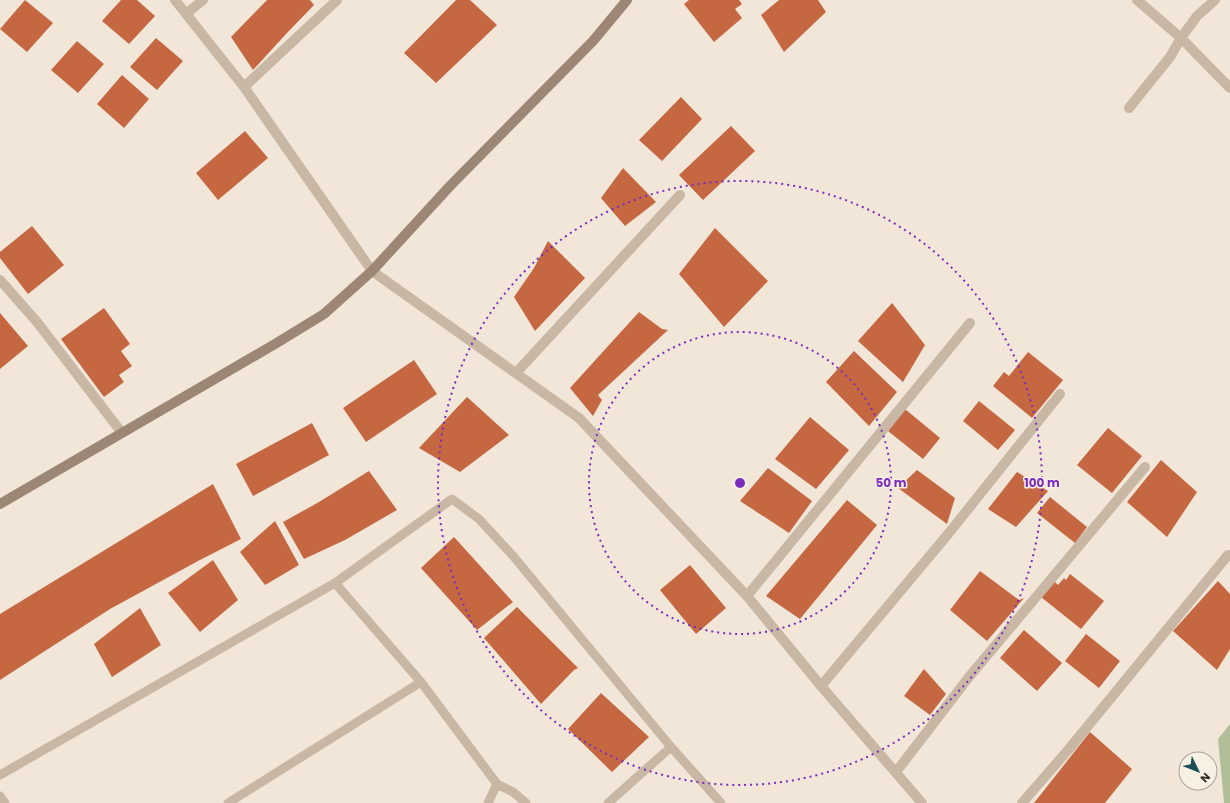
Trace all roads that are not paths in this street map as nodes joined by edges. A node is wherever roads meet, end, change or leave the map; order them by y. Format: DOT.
graph roads {
  1 [pos="175,0"];
  2 [pos="203,0"];
  3 [pos="337,0"];
  4 [pos="627,0"];
  5 [pos="1137,0"];
  6 [pos="1215,0"];
  7 [pos="186,14"];
  8 [pos="1181,38"];
  9 [pos="244,88"];
  10 [pos="1230,88"];
  11 [pos="1129,108"];
  12 [pos="680,195"];
  13 [pos="372,271"];
  14 [pos="0,280"];
  15 [pos="970,323"];
  16 [pos="516,373"];
  17 [pos="1060,394"];
  18 [pos="122,433"];
  19 [pos="1145,467"];
  20 [pos="0,504"];
  21 [pos="1228,555"];
  22 [pos="335,583"];
  23 [pos="747,596"];
  24 [pos="421,682"];
  25 [pos="821,686"];
  26 [pos="671,747"];
  27 [pos="896,772"];
  28 [pos="0,774"];
  29 [pos="498,784"];
  30 [pos="0,796"];
  31 [pos="5,803"];
  32 [pos="228,803"];
  33 [pos="488,803"];
  34 [pos="526,803"];
  35 [pos="608,803"];
  36 [pos="721,803"];
  37 [pos="922,803"];
  38 [pos="1022,803"];
  1 -- 7 [label="street"];
  2 -- 7 [label="street"];
  3 -- 9 [label="street"];
  4 -- 13 [label="main road"];
  5 -- 8 [label="street"];
  6 -- 8 [label="street"];
  7 -- 9 [label="street"];
  8 -- 10 [label="street"];
  8 -- 11 [label="street"];
  9 -- 13 [label="street"];
  12 -- 16 [label="street"];
  13 -- 16 [label="street"];
  13 -- 18 [label="main road"];
  14 -- 18 [label="street"];
  15 -- 23 [label="street"];
  16 -- 23 [label="street"];
  17 -- 25 [label="street"];
  18 -- 20 [label="main road"];
  19 -- 27 [label="street"];
  21 -- 38 [label="street"];
  22 -- 24 [label="lane"];
  22 -- 26 [label="lane"];
  22 -- 28 [label="lane"];
  23 -- 25 [label="street"];
  24 -- 29 [label="lane"];
  24 -- 32 [label="lane"];
  25 -- 27 [label="street"];
  26 -- 35 [label="lane"];
  26 -- 36 [label="lane"];
  27 -- 37 [label="street"];
  29 -- 33 [label="lane"];
  29 -- 34 [label="lane"];
  30 -- 31 [label="lane"];
}
